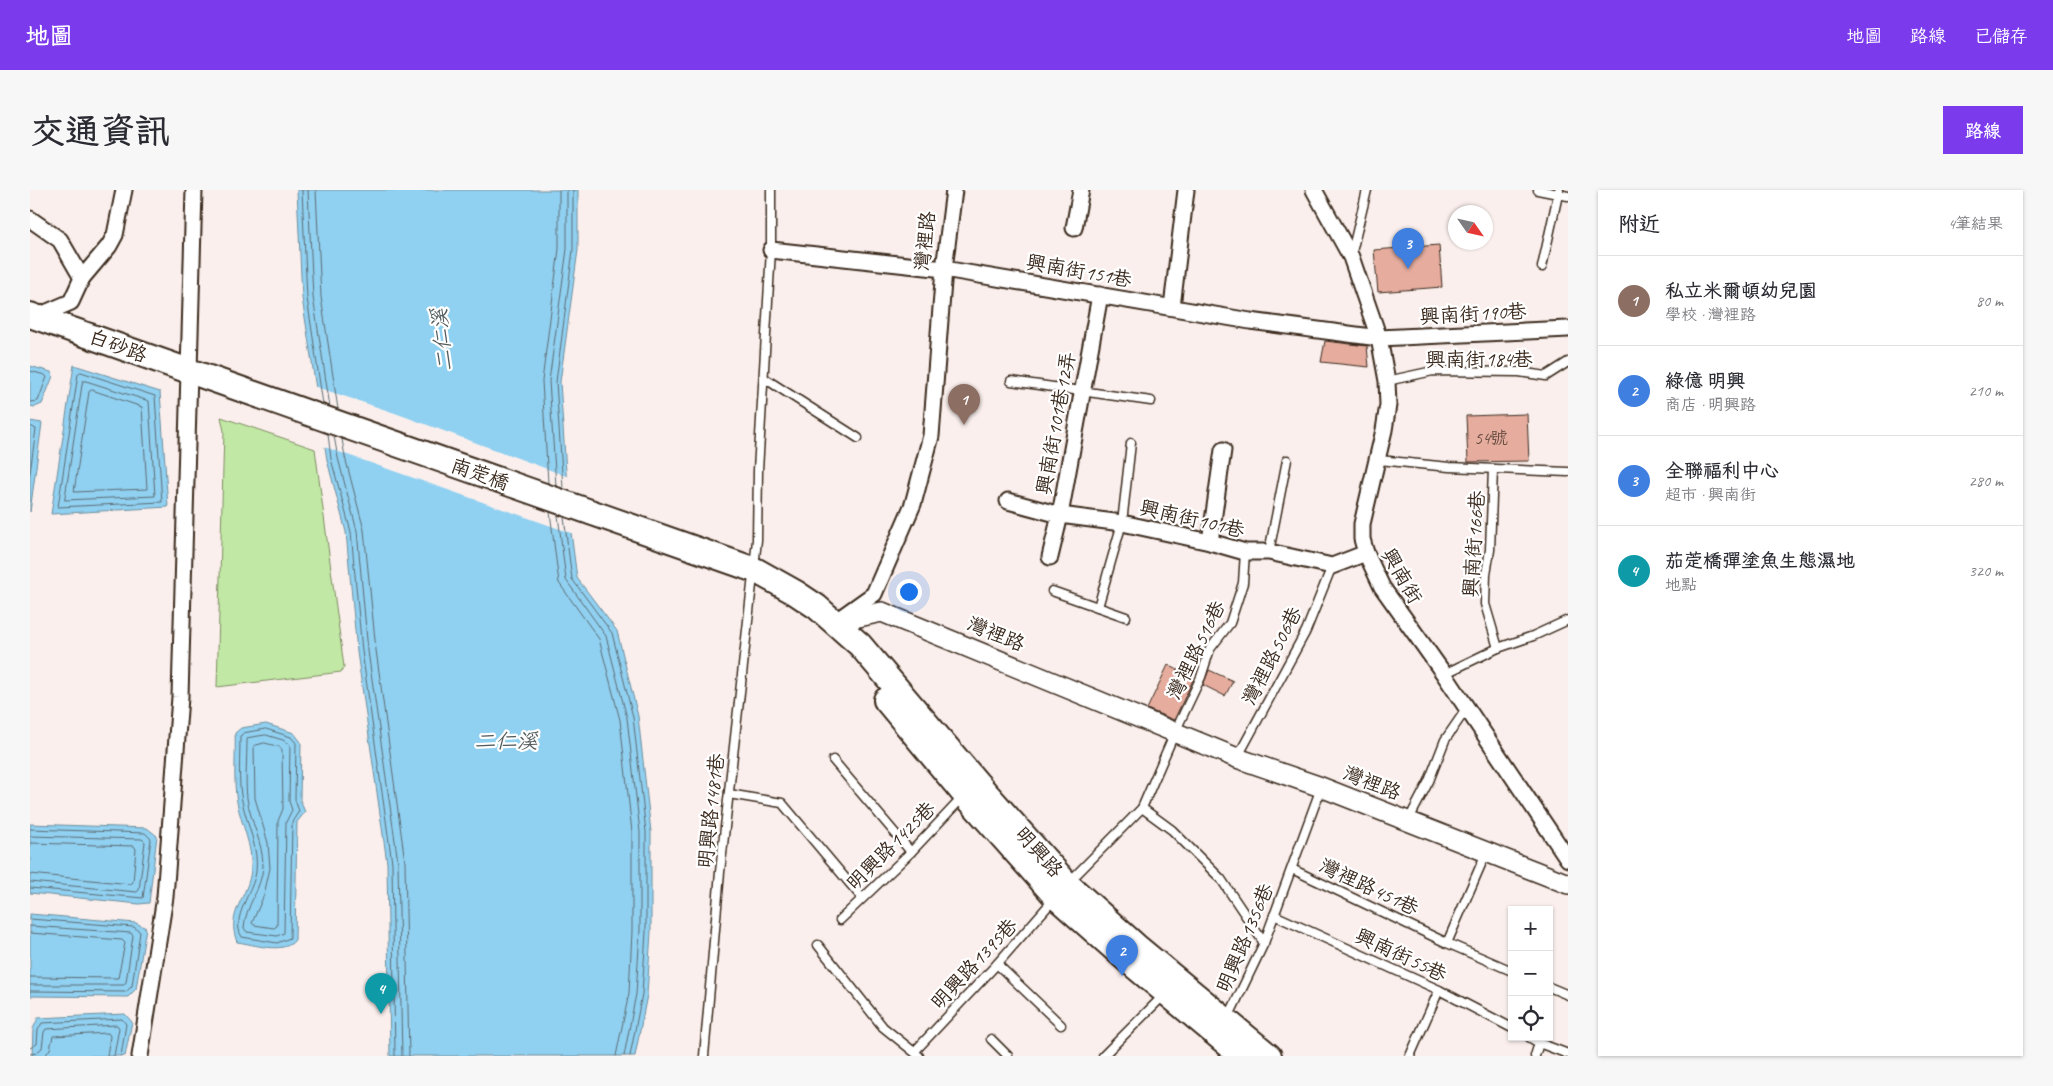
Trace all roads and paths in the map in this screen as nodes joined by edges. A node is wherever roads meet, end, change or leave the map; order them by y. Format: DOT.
graph roads {
  1 [pos="124,190"];
  2 [pos="194,190"];
  3 [pos="771,190"];
  4 [pos="954,190"];
  5 [pos="1081,190"];
  6 [pos="1186,190"];
  7 [pos="1315,190"];
  8 [pos="1367,190"];
  9 [pos="1538,190"];
  10 [pos="1559,192"];
  11 [pos="1568,196"];
  12 [pos="30,219"];
  13 [pos="1074,228"];
  14 [pos="771,250"];
  15 [pos="1351,257"];
  16 [pos="1542,267"];
  17 [pos="944,269"];
  18 [pos="82,278"];
  19 [pos="1100,295"];
  20 [pos="1172,307"];
  21 [pos="32,314"];
  22 [pos="1568,329"];
  23 [pos="1379,338"];
  24 [pos="1568,362"];
  25 [pos="197,374"];
  26 [pos="764,378"];
  27 [pos="1011,381"];
  28 [pos="1387,381"];
  29 [pos="1081,392"];
  30 [pos="1151,401"];
  31 [pos="858,438"];
  32 [pos="1131,443"];
  33 [pos="1223,450"];
  34 [pos="1286,460"];
  35 [pos="1379,460"];
  36 [pos="1493,469"];
  37 [pos="1568,472"];
  38 [pos="1008,501"];
  39 [pos="1060,515"];
  40 [pos="1122,523"];
  41 [pos="1210,542"];
  42 [pos="1245,552"];
  43 [pos="1269,552"];
  44 [pos="1366,553"];
  45 [pos="1050,557"];
  46 [pos="1332,566"];
  47 [pos="755,570"];
  48 [pos="1052,591"];
  49 [pos="1098,607"];
  50 [pos="1126,617"];
  51 [pos="1568,620"];
  52 [pos="836,622"];
  53 [pos="1498,648"];
  54 [pos="1444,674"];
  55 [pos="1467,708"];
  56 [pos="1175,732"];
  57 [pos="1238,758"];
  58 [pos="832,760"];
  59 [pos="1321,787"];
  60 [pos="729,794"];
  61 [pos="965,796"];
  62 [pos="1142,808"];
  63 [pos="1408,821"];
  64 [pos="1487,851"];
  65 [pos="910,852"];
  66 [pos="1568,859"];
  67 [pos="1292,869"];
  68 [pos="1568,884"];
  69 [pos="1062,891"];
  70 [pos="862,898"];
  71 [pos="1274,915"];
  72 [pos="840,920"];
  73 [pos="1264,942"];
  74 [pos="1447,942"];
  75 [pos="818,945"];
  76 [pos="997,964"];
  77 [pos="1508,969"];
  78 [pos="1553,989"];
  79 [pos="1439,990"];
  80 [pos="1167,993"];
  81 [pos="1568,995"];
  82 [pos="1227,1020"];
  83 [pos="1061,1025"];
  84 [pos="1508,1026"];
  85 [pos="991,1039"];
  86 [pos="1536,1041"];
  87 [pos="1540,1043"];
  88 [pos="917,1054"];
  89 [pos="1568,1054"];
  90 [pos="140,1056"];
  91 [pos="704,1056"];
  92 [pos="1008,1056"];
  93 [pos="1103,1056"];
  94 [pos="1242,1056"];
  95 [pos="1269,1056"];
  96 [pos="1410,1056"];
  97 [pos="1535,1056"];
  1 -- 18 [label="street"];
  2 -- 25 [label="street"];
  3 -- 14 [label="lane"];
  4 -- 17 [label="street, 灣裡路"];
  5 -- 13 [label="street"];
  6 -- 20 [label="street"];
  7 -- 15 [label="street, 興南街"];
  8 -- 15 [label="lane"];
  9 -- 10 [label="lane"];
  10 -- 11 [label="lane"];
  10 -- 16 [label="lane"];
  12 -- 18 [label="street"];
  14 -- 17 [label="street, 興南街151巷"];
  14 -- 26 [label="lane"];
  15 -- 23 [label="street, 興南街"];
  17 -- 19 [label="street, 興南街151巷"];
  17 -- 52 [label="street, 灣裡路"];
  18 -- 21 [label="street"];
  19 -- 20 [label="street, 興南街151巷"];
  19 -- 29 [label="street, 興南街101巷12弄"];
  20 -- 23 [label="street, 興南街151巷"];
  21 -- 25 [label="main road, 白砂路"];
  22 -- 23 [label="street, 興南街190巷"];
  23 -- 28 [label="street, 興南街"];
  24 -- 28 [label="lane, 興南街184巷"];
  25 -- 47 [label="main road, 南萣橋"];
  25 -- 90 [label="street"];
  26 -- 31 [label="lane"];
  26 -- 47 [label="lane"];
  27 -- 29 [label="lane"];
  28 -- 35 [label="street, 興南街"];
  29 -- 30 [label="lane"];
  29 -- 39 [label="street, 興南街101巷12弄"];
  32 -- 40 [label="lane"];
  33 -- 41 [label="street"];
  34 -- 43 [label="lane"];
  35 -- 36 [label="lane, 興南街166巷"];
  35 -- 44 [label="street, 興南街"];
  36 -- 37 [label="lane, 興南街166巷"];
  36 -- 53 [label="lane, 興南街166巷"];
  38 -- 39 [label="street, 興南街101巷"];
  39 -- 40 [label="street, 興南街101巷"];
  39 -- 45 [label="street, 興南街101巷12弄"];
  40 -- 41 [label="street, 興南街101巷"];
  40 -- 49 [label="lane"];
  41 -- 42 [label="street, 興南街101巷"];
  42 -- 43 [label="street, 興南街101巷"];
  42 -- 56 [label="lane, 灣裡路516巷"];
  43 -- 46 [label="street, 興南街101巷"];
  44 -- 46 [label="street"];
  44 -- 54 [label="street, 興南街"];
  46 -- 57 [label="lane, 灣裡路506巷"];
  47 -- 52 [label="main road, 明興路"];
  47 -- 60 [label="lane, 明興路1481巷"];
  48 -- 49 [label="lane"];
  49 -- 50 [label="lane"];
  51 -- 53 [label="lane"];
  52 -- 56 [label="street, 灣裡路"];
  52 -- 61 [label="main road, 明興路"];
  52 -- 69 [label="main road, 明興路"];
  53 -- 54 [label="lane"];
  54 -- 55 [label="street, 興南街"];
  55 -- 63 [label="lane"];
  55 -- 66 [label="street, 興南街"];
  56 -- 57 [label="street, 灣裡路"];
  56 -- 62 [label="lane, 灣裡路516巷"];
  57 -- 59 [label="street, 灣裡路"];
  58 -- 65 [label="lane"];
  59 -- 63 [label="street, 灣裡路"];
  59 -- 67 [label="lane, 灣裡路451巷"];
  60 -- 70 [label="lane"];
  60 -- 91 [label="lane, 明興路1481巷"];
  61 -- 65 [label="lane, 明興路1425巷"];
  61 -- 69 [label="main road, 明興路"];
  62 -- 69 [label="lane, 明興路1395巷"];
  62 -- 73 [label="lane"];
  63 -- 64 [label="street, 灣裡路"];
  64 -- 68 [label="street, 灣裡路"];
  64 -- 74 [label="lane"];
  65 -- 70 [label="lane, 明興路1425巷"];
  67 -- 71 [label="lane, 明興路1356巷"];
  67 -- 74 [label="lane, 灣裡路451巷"];
  69 -- 76 [label="lane, 明興路1395巷"];
  69 -- 80 [label="main road, 明興路"];
  69 -- 82 [label="main road, 明興路"];
  70 -- 72 [label="lane, 明興路1425巷"];
  71 -- 73 [label="lane, 明興路1356巷"];
  71 -- 79 [label="lane, 興南街55巷"];
  73 -- 82 [label="lane, 明興路1356巷"];
  74 -- 77 [label="lane, 灣裡路451巷"];
  75 -- 88 [label="lane"];
  76 -- 83 [label="lane"];
  76 -- 88 [label="lane, 明興路1395巷"];
  78 -- 81 [label="lane"];
  79 -- 84 [label="lane, 興南街55巷"];
  79 -- 96 [label="lane"];
  80 -- 93 [label="lane"];
  80 -- 94 [label="main road, 明興路"];
  82 -- 95 [label="main road, 明興路"];
  85 -- 92 [label="lane"];
  86 -- 87 [label="lane"];
  87 -- 89 [label="lane"];
  87 -- 97 [label="lane"];
}
